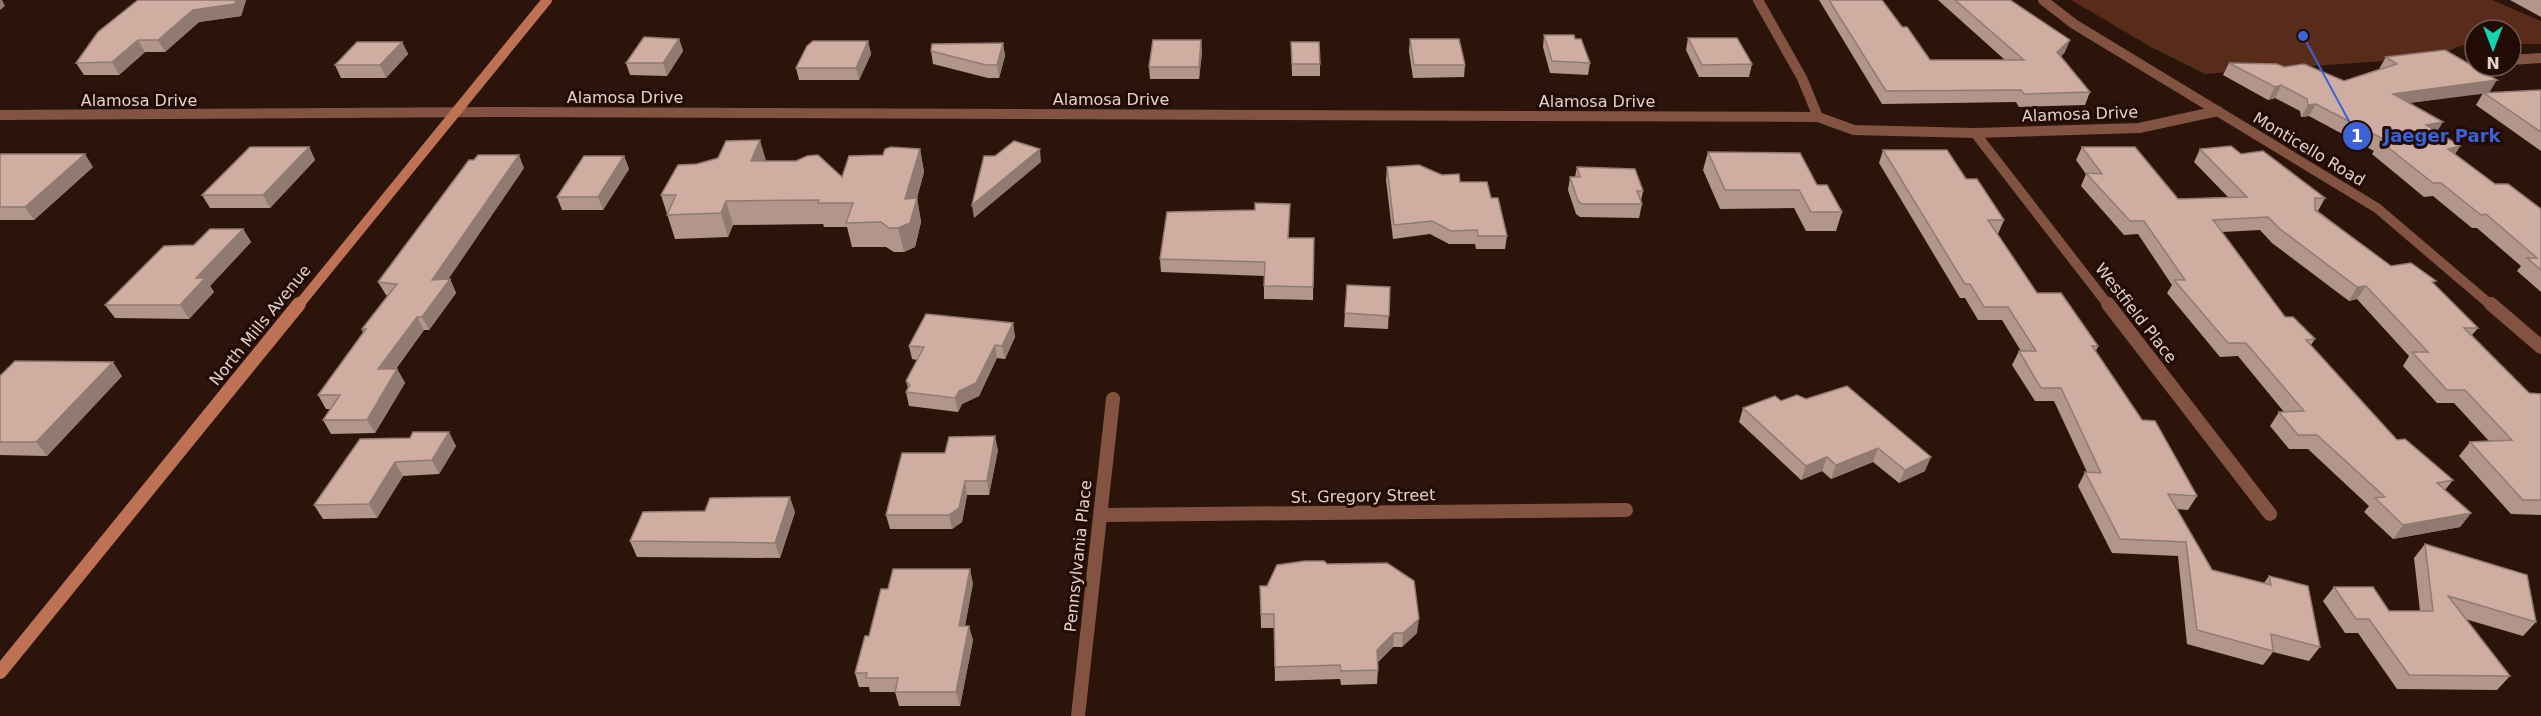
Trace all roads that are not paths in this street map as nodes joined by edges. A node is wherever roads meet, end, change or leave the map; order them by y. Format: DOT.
graph roads {
  1 [pos="547,0"];
  2 [pos="1758,0"];
  3 [pos="2043,0"];
  4 [pos="2541,58"];
  5 [pos="2523,59"];
  6 [pos="2218,111"];
  7 [pos="452,113"];
  8 [pos="0,115"];
  9 [pos="1818,117"];
  10 [pos="1975,133"];
  11 [pos="2541,348"];
  12 [pos="1113,399"];
  13 [pos="1626,510"];
  14 [pos="2270,514"];
  15 [pos="1101,515"];
  16 [pos="0,672"];
  17 [pos="1078,716"];
  1 -- 7 [label="main road, North Mills Avenue"];
  2 -- 9 [label="street"];
  3 -- 6 [label="street, Monticello Road"];
  4 -- 5 [label="street"];
  6 -- 10 [label="street, Alamosa Drive"];
  6 -- 11 [label="street, Monticello Road"];
  7 -- 8 [label="street, Alamosa Drive"];
  7 -- 9 [label="street, Alamosa Drive"];
  7 -- 16 [label="main road, North Mills Avenue"];
  9 -- 10 [label="street, Alamosa Drive"];
  10 -- 14 [label="street, Westfield Place"];
  12 -- 15 [label="street, Pennsylvania Place"];
  13 -- 15 [label="street, St. Gregory Street"];
  15 -- 17 [label="street, Pennsylvania Place"];
}
